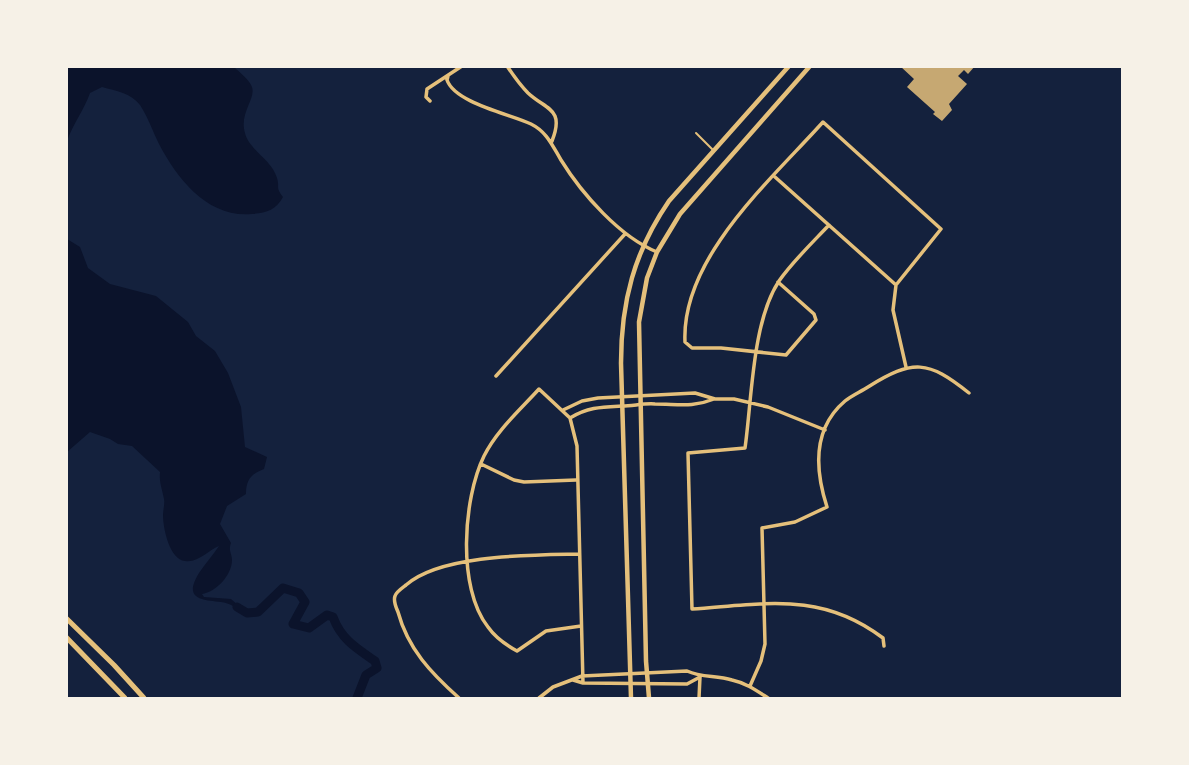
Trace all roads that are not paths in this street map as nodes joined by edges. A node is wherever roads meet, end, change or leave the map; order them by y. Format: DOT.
graph roads {
  1 [pos="462,66"];
  2 [pos="507,66"];
  3 [pos="789,66"];
  4 [pos="810,66"];
  5 [pos="448,76"];
  6 [pos="429,101"];
  7 [pos="696,133"];
  8 [pos="552,141"];
  9 [pos="713,150"];
  10 [pos="774,176"];
  11 [pos="828,225"];
  12 [pos="625,234"];
  13 [pos="642,246"];
  14 [pos="657,252"];
  15 [pos="778,282"];
  16 [pos="896,285"];
  17 [pos="756,351"];
  18 [pos="905,367"];
  19 [pos="496,376"];
  20 [pos="969,393"];
  21 [pos="639,395"];
  22 [pos="622,396"];
  23 [pos="715,399"];
  24 [pos="751,402"];
  25 [pos="639,405"];
  26 [pos="622,406"];
  27 [pos="563,410"];
  28 [pos="570,418"];
  29 [pos="825,430"];
  30 [pos="481,464"];
  31 [pos="577,480"];
  32 [pos="579,554"];
  33 [pos="468,562"];
  34 [pos="765,604"];
  35 [pos="69,620"];
  36 [pos="580,626"];
  37 [pos="66,629"];
  38 [pos="66,637"];
  39 [pos="884,646"];
  40 [pos="630,674"];
  41 [pos="647,674"];
  42 [pos="582,676"];
  43 [pos="700,677"];
  44 [pos="573,681"];
  45 [pos="583,683"];
  46 [pos="630,683"];
  47 [pos="647,683"];
  48 [pos="750,686"];
  49 [pos="125,698"];
  50 [pos="144,698"];
  51 [pos="459,698"];
  52 [pos="539,698"];
  53 [pos="631,698"];
  54 [pos="649,698"];
  55 [pos="699,698"];
  56 [pos="768,698"];
  1 -- 5 [label="street"];
  2 -- 8 [label="street"];
  3 -- 9 [label="main road"];
  4 -- 14 [label="main road"];
  5 -- 6 [label="street"];
  5 -- 8 [label="street"];
  7 -- 9 [label="lane"];
  8 -- 12 [label="street"];
  9 -- 13 [label="main road"];
  10 -- 11 [label="street"];
  10 -- 16 [label="street"];
  10 -- 17 [label="street"];
  11 -- 15 [label="street"];
  11 -- 16 [label="street"];
  12 -- 13 [label="street"];
  12 -- 19 [label="street"];
  13 -- 14 [label="street"];
  13 -- 22 [label="main road"];
  14 -- 21 [label="main road"];
  15 -- 17 [label="street"];
  15 -- 17 [label="street"];
  16 -- 18 [label="street"];
  17 -- 24 [label="street"];
  18 -- 20 [label="street"];
  18 -- 29 [label="street"];
  21 -- 22 [label="street"];
  21 -- 23 [label="street"];
  21 -- 25 [label="main road"];
  22 -- 26 [label="main road"];
  22 -- 27 [label="street"];
  23 -- 24 [label="street"];
  23 -- 25 [label="street"];
  24 -- 29 [label="street"];
  24 -- 34 [label="street"];
  25 -- 26 [label="street"];
  25 -- 41 [label="main road"];
  26 -- 28 [label="street"];
  26 -- 40 [label="main road"];
  27 -- 28 [label="street"];
  27 -- 30 [label="street"];
  28 -- 31 [label="street"];
  29 -- 34 [label="street"];
  30 -- 31 [label="street"];
  30 -- 33 [label="street"];
  31 -- 32 [label="street"];
  32 -- 33 [label="street"];
  32 -- 36 [label="street"];
  33 -- 36 [label="street"];
  33 -- 51 [label="street"];
  34 -- 39 [label="street"];
  34 -- 48 [label="street"];
  35 -- 37 [label="main road"];
  35 -- 50 [label="main road"];
  36 -- 42 [label="street"];
  38 -- 49 [label="main road"];
  40 -- 41 [label="street"];
  40 -- 42 [label="street"];
  40 -- 46 [label="main road"];
  41 -- 43 [label="street"];
  41 -- 47 [label="main road"];
  42 -- 44 [label="street"];
  42 -- 45 [label="street"];
  43 -- 47 [label="street"];
  43 -- 48 [label="street"];
  43 -- 55 [label="street"];
  44 -- 45 [label="street"];
  44 -- 52 [label="street"];
  45 -- 46 [label="street"];
  46 -- 47 [label="street"];
  46 -- 53 [label="main road"];
  47 -- 54 [label="main road"];
  48 -- 56 [label="street"];
}
